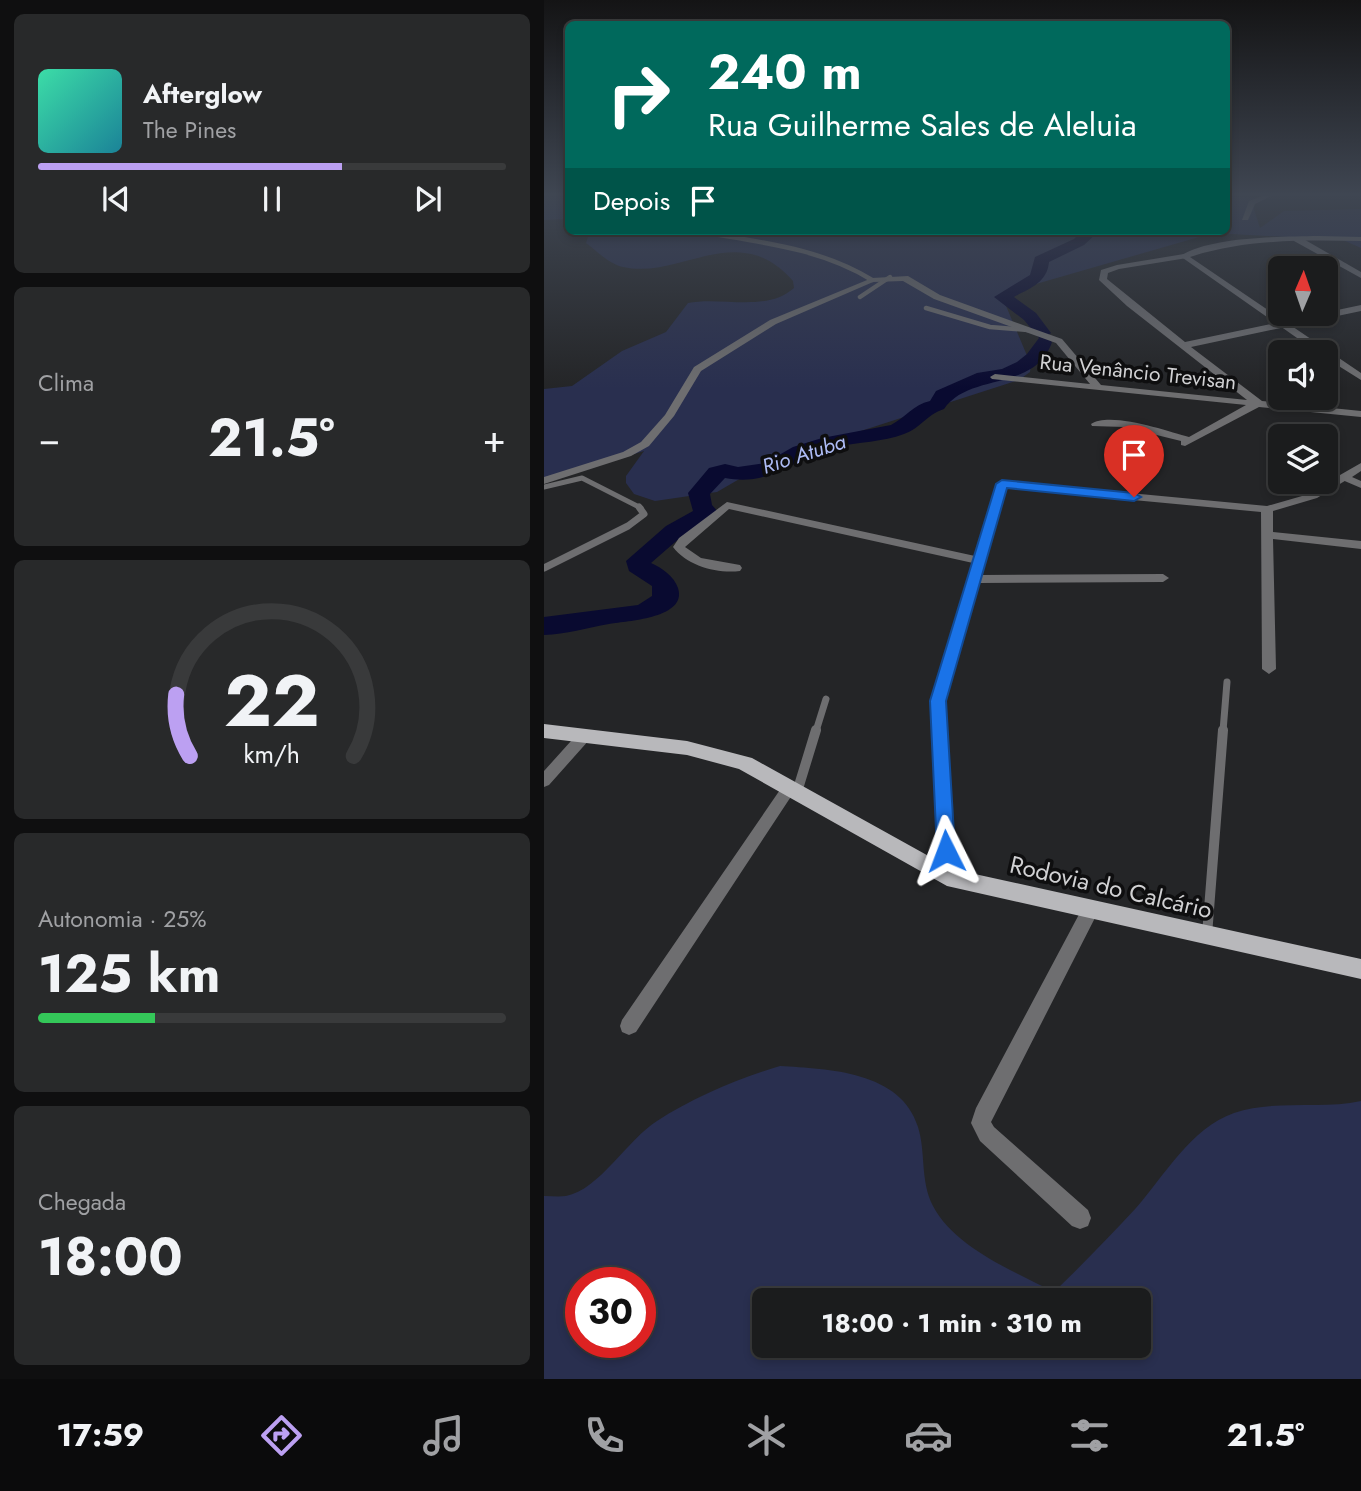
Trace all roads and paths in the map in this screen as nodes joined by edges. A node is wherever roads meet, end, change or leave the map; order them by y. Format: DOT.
graph roads {
  1 [pos="836,260"];
  2 [pos="1157,260"];
  3 [pos="1190,260"];
  4 [pos="1334,260"];
  5 [pos="1361,276"];
  6 [pos="890,277"];
  7 [pos="872,280"];
  8 [pos="860,297"];
  9 [pos="926,308"];
  10 [pos="1361,308"];
  11 [pos="1338,313"];
  12 [pos="1268,315"];
  13 [pos="1284,326"];
  14 [pos="1028,330"];
  15 [pos="1305,340"];
  16 [pos="1185,345"];
  17 [pos="1338,362"];
  18 [pos="995,377"];
  19 [pos="1361,377"];
  20 [pos="1098,387"];
  21 [pos="1258,403"];
  22 [pos="1361,414"];
  23 [pos="1096,424"];
  24 [pos="1361,466"];
  25 [pos="1344,477"];
  26 [pos="544,481"];
  27 [pos="1361,485"];
  28 [pos="544,487"];
  29 [pos="1267,509"];
  30 [pos="1267,535"];
  31 [pos="1361,545"];
  32 [pos="979,561"];
  33 [pos="544,568"];
  34 [pos="736,568"];
  35 [pos="1163,578"];
  36 [pos="974,579"];
  37 [pos="1269,669"];
  38 [pos="1227,682"];
  39 [pos="826,699"];
  40 [pos="544,731"];
  41 [pos="585,735"];
  42 [pos="544,781"];
  43 [pos="793,790"];
  44 [pos="947,877"];
  45 [pos="1090,909"];
  46 [pos="1207,935"];
  47 [pos="1361,969"];
  48 [pos="629,1026"];
  49 [pos="1080,1219"];
  1 -- 7 [label="lane"];
  2 -- 16 [label="street"];
  3 -- 12 [label="street"];
  4 -- 5 [label="street"];
  6 -- 7 [label="street"];
  6 -- 8 [label="lane"];
  6 -- 14 [label="street"];
  7 -- 26 [label="street"];
  9 -- 14 [label="lane"];
  10 -- 11 [label="street"];
  13 -- 15 [label="street"];
  13 -- 16 [label="street"];
  14 -- 20 [label="street"];
  16 -- 21 [label="street"];
  17 -- 19 [label="street"];
  18 -- 20 [label="street, Rua Venâncio Trevisan"];
  20 -- 21 [label="street, Rua Venâncio Trevisan"];
  21 -- 22 [label="street, Rua Venâncio Trevisan"];
  21 -- 23 [label="street"];
  24 -- 25 [label="street"];
  25 -- 27 [label="street"];
  25 -- 29 [label="street"];
  28 -- 33 [label="lane"];
  29 -- 30 [label="street"];
  29 -- 32 [label="street"];
  30 -- 31 [label="street"];
  30 -- 37 [label="street"];
  32 -- 34 [label="street"];
  32 -- 36 [label="street"];
  35 -- 36 [label="street"];
  36 -- 44 [label="street"];
  38 -- 46 [label="lane"];
  39 -- 43 [label="lane"];
  40 -- 41 [label="main road, Rodovia do Calcário"];
  41 -- 42 [label="street"];
  41 -- 43 [label="main road, Rodovia do Calcário"];
  43 -- 44 [label="main road, Rodovia do Calcário"];
  43 -- 48 [label="street"];
  44 -- 45 [label="main road, Rodovia do Calcário"];
  45 -- 46 [label="main road, Rodovia do Calcário"];
  45 -- 49 [label="street"];
  46 -- 47 [label="main road, Rodovia do Calcário"];
}
